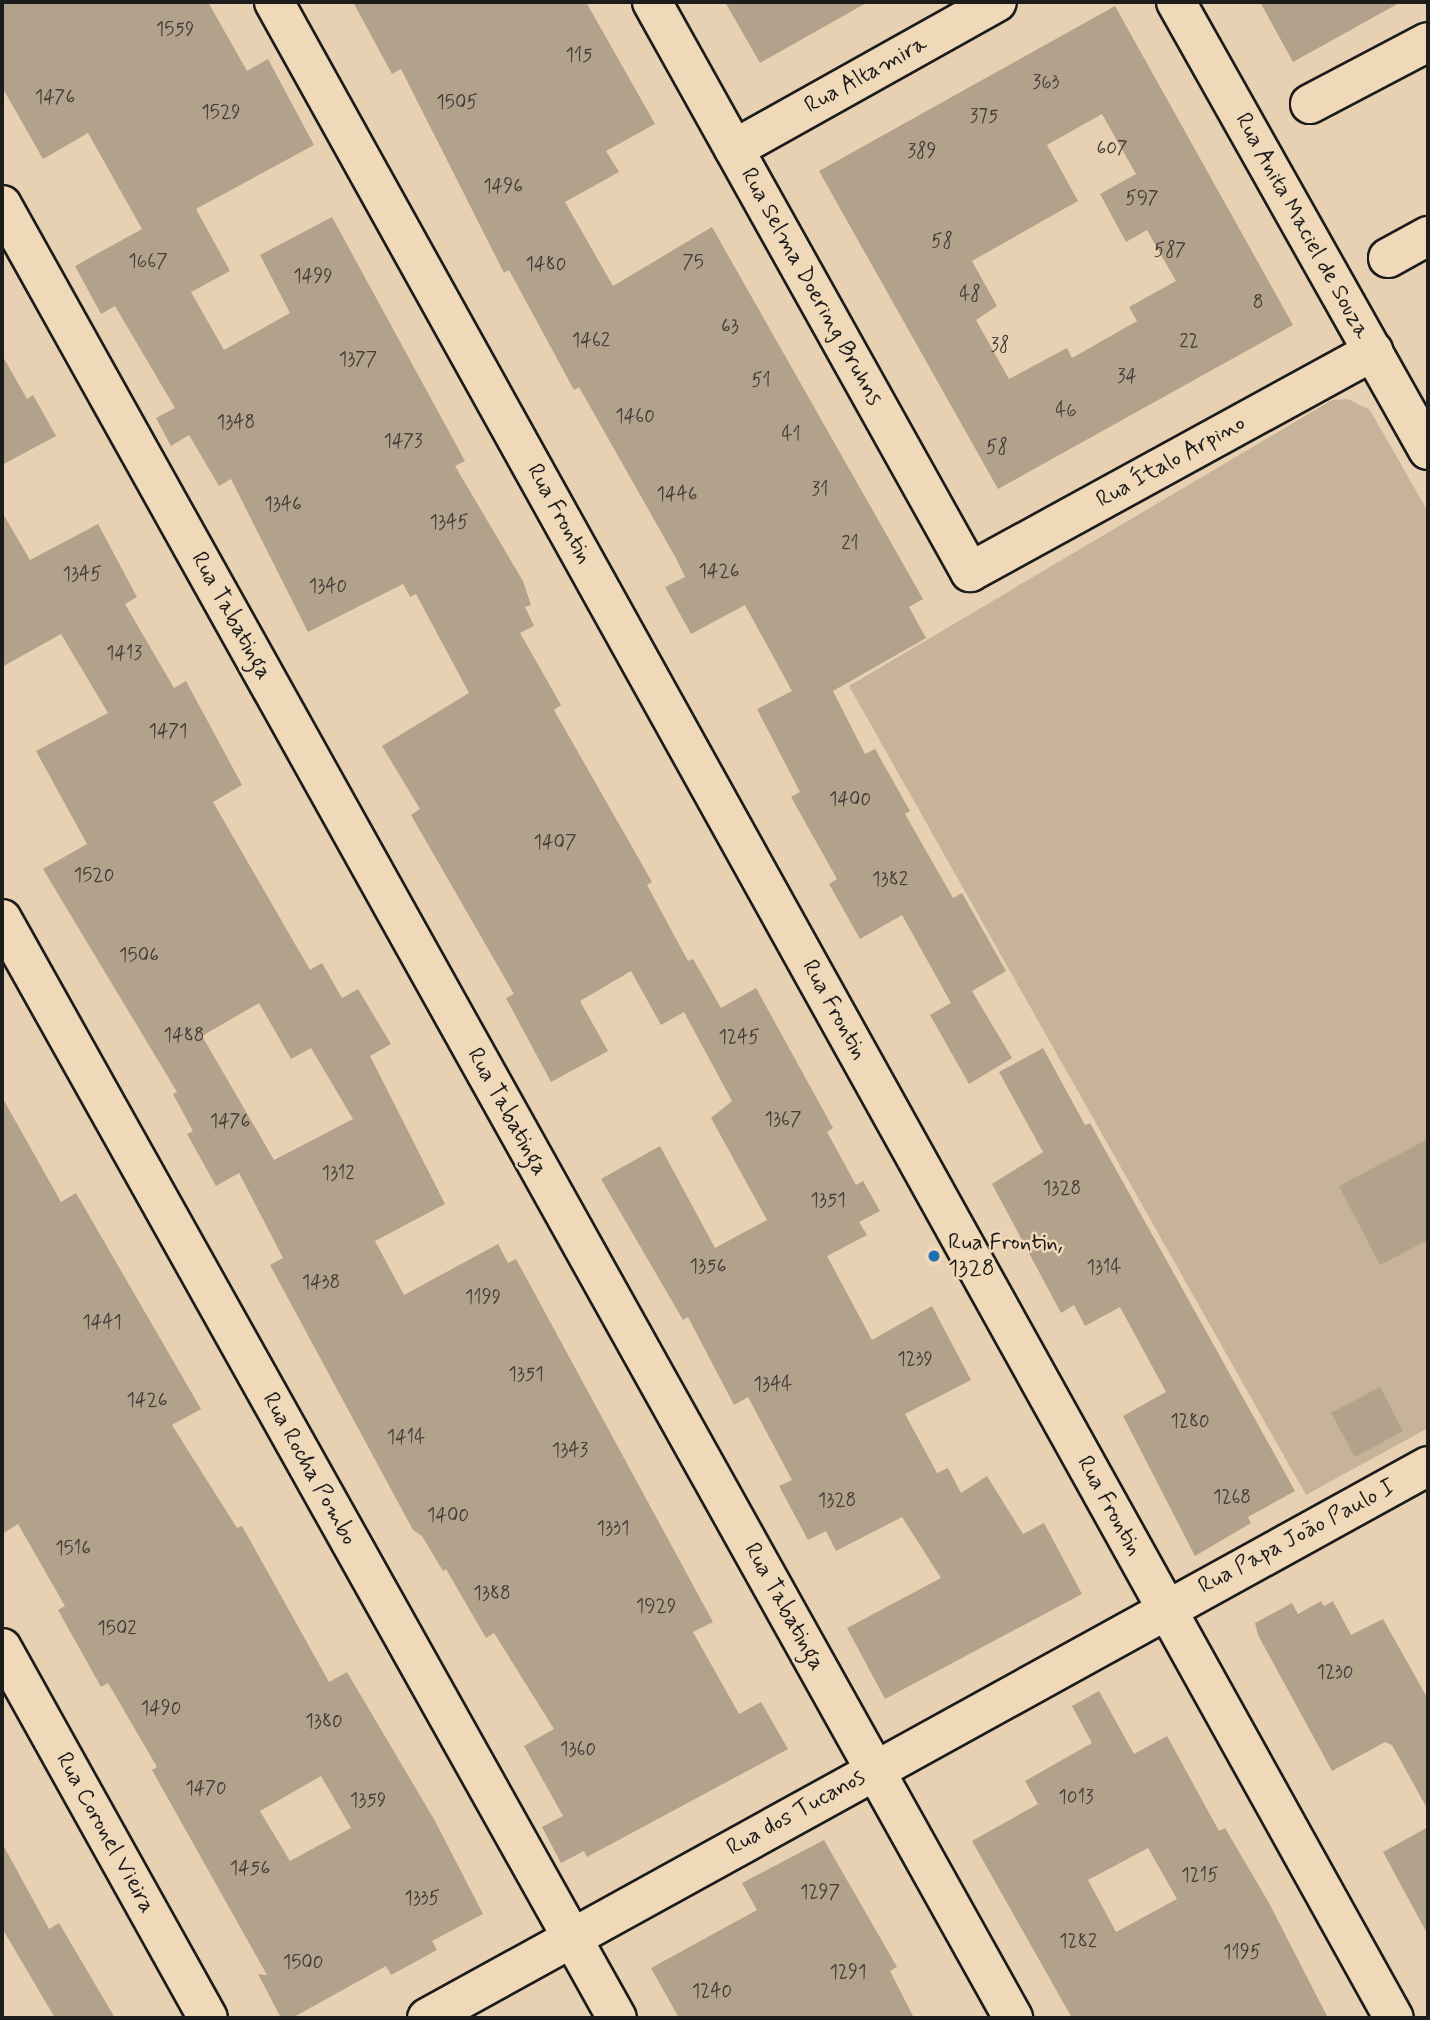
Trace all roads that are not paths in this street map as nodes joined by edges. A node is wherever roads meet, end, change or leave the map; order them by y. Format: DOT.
graph roads {
  1 [pos="274,2"];
  2 [pos="652,2"];
  3 [pos="997,2"];
  4 [pos="1176,2"];
  5 [pos="1428,42"];
  6 [pos="1310,104"];
  7 [pos="734,149"];
  8 [pos="2,205"];
  9 [pos="1428,236"];
  10 [pos="1388,258"];
  11 [pos="1373,351"];
  12 [pos="1428,450"];
  13 [pos="970,572"];
  14 [pos="2,919"];
  15 [pos="1428,1466"];
  16 [pos="1165,1608"];
  17 [pos="2,1648"];
  18 [pos="874,1769"];
  19 [pos="572,1938"];
  20 [pos="208,2018"];
  21 [pos="427,2018"];
  22 [pos="617,2018"];
  23 [pos="1013,2018"];
  24 [pos="1394,2018"];
  1 -- 16 [label="street, Rua Frontin"];
  2 -- 7 [label="street, Rua Selma Doering Bruhns"];
  3 -- 7 [label="street, Rua Altamira"];
  4 -- 11 [label="street, Rua Anita Maciel de Souza"];
  5 -- 6 [label="street"];
  7 -- 13 [label="street, Rua Selma Doering Bruhns"];
  8 -- 18 [label="street, Rua Tabatinga"];
  9 -- 10 [label="street"];
  11 -- 12 [label="street, Rua Anita Maciel de Souza"];
  11 -- 13 [label="street, Rua Ítalo Arpino"];
  14 -- 19 [label="street, Rua Rocha Pombo"];
  15 -- 16 [label="street, Rua Papa João Paulo I"];
  16 -- 18 [label="street, Rua dos Tucanos"];
  16 -- 24 [label="street, Rua Frontin"];
  17 -- 20 [label="street, Rua Coronel Vieira"];
  18 -- 19 [label="street, Rua dos Tucanos"];
  18 -- 23 [label="street, Rua Tabatinga"];
  19 -- 21 [label="street, Rua dos Tucanos"];
  19 -- 22 [label="street, Rua Rocha Pombo"];
}
